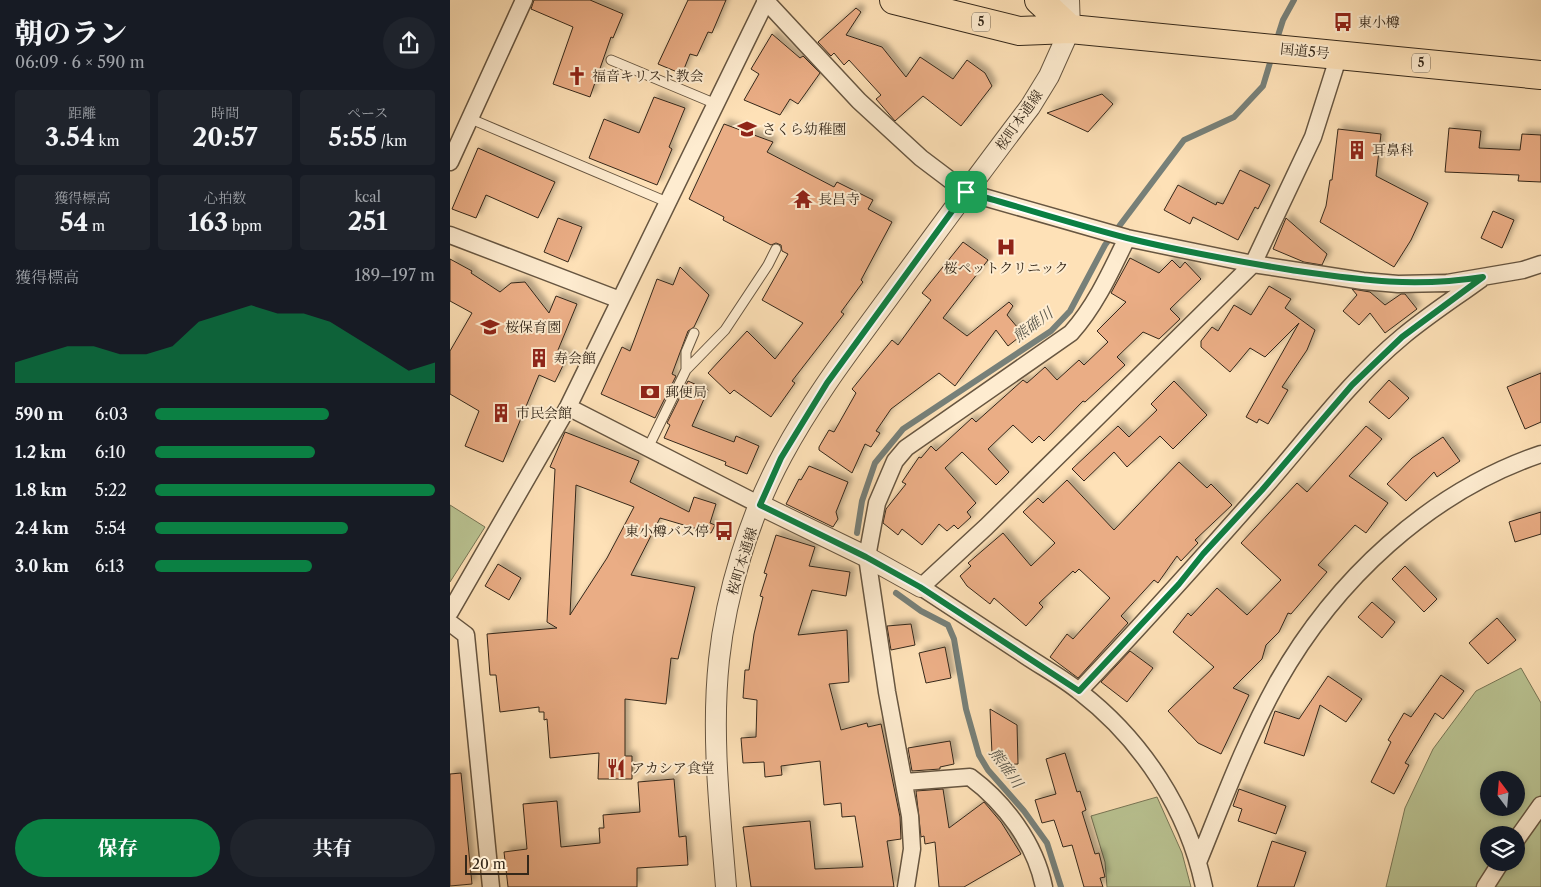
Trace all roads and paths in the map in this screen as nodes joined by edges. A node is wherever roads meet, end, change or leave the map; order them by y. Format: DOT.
graph roads {
  1 [pos="524,0"];
  2 [pos="766,0"];
  3 [pos="894,0"];
  4 [pos="1039,0"];
  5 [pos="1069,0"];
  6 [pos="1070,29"];
  7 [pos="1339,55"];
  8 [pos="611,60"];
  9 [pos="1541,75"];
  10 [pos="716,104"];
  11 [pos="470,120"];
  12 [pos="450,162"];
  13 [pos="966,192"];
  14 [pos="666,202"];
  15 [pos="450,235"];
  16 [pos="1127,238"];
  17 [pos="776,249"];
  18 [pos="1253,264"];
  19 [pos="1541,264"];
  20 [pos="1483,277"];
  21 [pos="620,300"];
  22 [pos="694,333"];
  23 [pos="686,370"];
  24 [pos="568,407"];
  25 [pos="648,448"];
  26 [pos="1541,454"];
  27 [pos="760,505"];
  28 [pos="866,557"];
  29 [pos="920,587"];
  30 [pos="450,612"];
  31 [pos="450,623"];
  32 [pos="1079,691"];
  33 [pos="905,782"];
  34 [pos="1541,805"];
  35 [pos="1525,827"];
  36 [pos="1198,860"];
  37 [pos="1495,871"];
  38 [pos="491,887"];
  39 [pos="726,887"];
  40 [pos="906,887"];
  41 [pos="1044,887"];
  42 [pos="1204,887"];
  43 [pos="1485,887"];
  1 -- 11 [label="street"];
  2 -- 10 [label="street"];
  2 -- 13 [label="street"];
  3 -- 6 [label="highway, 国道5号 / 5"];
  4 -- 6 [label="highway"];
  5 -- 6 [label="street"];
  6 -- 7 [label="highway, 国道5号 / 5"];
  6 -- 13 [label="street, 桜町本通線"];
  7 -- 9 [label="highway, 国道5号 / 5"];
  7 -- 18 [label="street"];
  8 -- 10 [label="lane"];
  10 -- 14 [label="street"];
  11 -- 12 [label="street"];
  11 -- 14 [label="lane"];
  13 -- 16 [label="street"];
  13 -- 27 [label="street, 桜町本通線"];
  14 -- 21 [label="street"];
  15 -- 21 [label="street"];
  16 -- 18 [label="street"];
  16 -- 28 [label="street"];
  17 -- 23 [label="lane"];
  18 -- 20 [label="street"];
  18 -- 29 [label="street"];
  19 -- 20 [label="street"];
  20 -- 32 [label="street"];
  21 -- 24 [label="street"];
  22 -- 23 [label="lane"];
  23 -- 25 [label="lane"];
  24 -- 25 [label="street"];
  24 -- 30 [label="street"];
  25 -- 27 [label="street"];
  26 -- 36 [label="street"];
  27 -- 28 [label="street"];
  27 -- 39 [label="street, 桜町本通線"];
  28 -- 29 [label="street"];
  28 -- 33 [label="street"];
  29 -- 32 [label="street"];
  31 -- 38 [label="street"];
  32 -- 36 [label="street"];
  33 -- 40 [label="street"];
  33 -- 41 [label="street"];
  34 -- 35 [label="street"];
  36 -- 42 [label="street"];
  37 -- 43 [label="street"];
}
